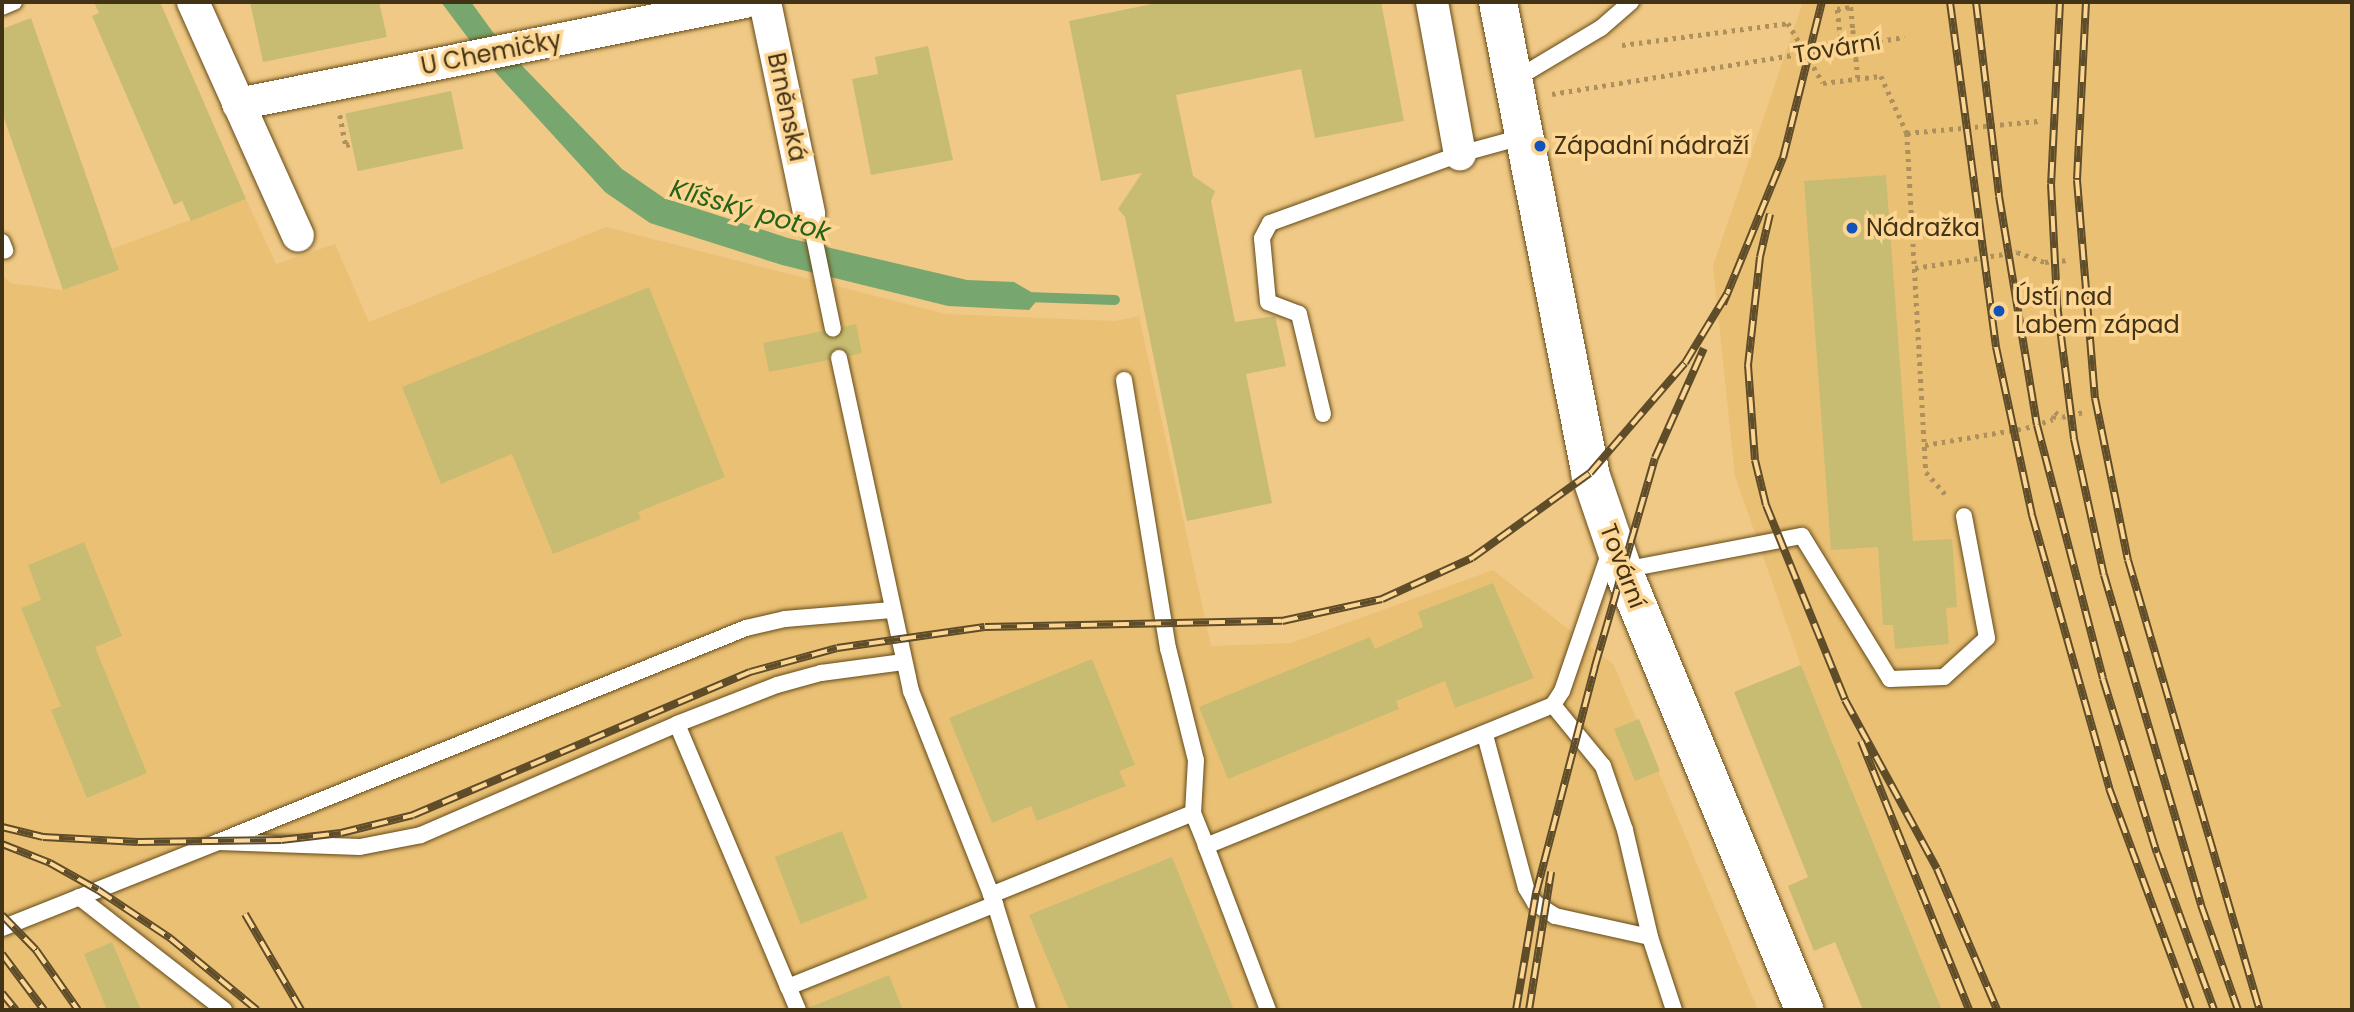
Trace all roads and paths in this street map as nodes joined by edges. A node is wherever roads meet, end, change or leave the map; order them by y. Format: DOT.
graph roads {
  1 [pos="14,2"];
  2 [pos="192,2"];
  3 [pos="745,2"];
  4 [pos="765,2"];
  5 [pos="1432,2"];
  6 [pos="1499,2"];
  7 [pos="1631,2"];
  8 [pos="2,7"];
  9 [pos="1904,37"];
  10 [pos="1612,46"];
  11 [pos="1841,47"];
  12 [pos="1858,78"];
  13 [pos="1513,90"];
  14 [pos="1562,92"];
  15 [pos="238,104"];
  16 [pos="338,107"];
  17 [pos="2040,121"];
  18 [pos="1907,133"];
  19 [pos="1522,136"];
  20 [pos="351,144"];
  21 [pos="1460,154"];
  22 [pos="811,221"];
  23 [pos="298,236"];
  24 [pos="2066,260"];
  25 [pos="1915,268"];
  26 [pos="833,329"];
  27 [pos="839,358"];
  28 [pos="1124,380"];
  29 [pos="2083,412"];
  30 [pos="1323,414"];
  31 [pos="1925,445"];
  32 [pos="1964,516"];
  33 [pos="1618,556"];
  34 [pos="892,610"];
  35 [pos="903,662"];
  36 [pos="1553,705"];
  37 [pos="677,724"];
  38 [pos="1485,735"];
  39 [pos="1193,813"];
  40 [pos="218,842"];
  41 [pos="1206,846"];
  42 [pos="79,897"];
  43 [pos="993,900"];
  44 [pos="2,928"];
  45 [pos="1650,937"];
  46 [pos="788,987"];
  47 [pos="224,1010"];
  48 [pos="799,1010"];
  49 [pos="1028,1010"];
  50 [pos="1268,1010"];
  51 [pos="1674,1010"];
  52 [pos="1804,1010"];
  1 -- 8 [label="lane"];
  2 -- 15 [label="street"];
  3 -- 15 [label="street, U Chemičky"];
  4 -- 22 [label="street, Brněnská"];
  5 -- 21 [label="street"];
  6 -- 13 [label="street, Tovární"];
  7 -- 13 [label="lane"];
  9 -- 11 [label="path, Tovární"];
  10 -- 12 [label="path, bridge"];
  11 -- 12 [label="path, bridge"];
  11 -- 14 [label="path, Tovární"];
  12 -- 18 [label="path"];
  13 -- 19 [label="street, Tovární"];
  15 -- 23 [label="street"];
  16 -- 20 [label="path"];
  17 -- 18 [label="path"];
  18 -- 25 [label="path"];
  19 -- 21 [label="lane"];
  19 -- 33 [label="street, Tovární"];
  21 -- 30 [label="lane"];
  22 -- 26 [label="lane"];
  24 -- 25 [label="path"];
  25 -- 31 [label="path"];
  27 -- 34 [label="lane"];
  28 -- 39 [label="lane"];
  29 -- 31 [label="path"];
  31 -- 32 [label="path"];
  32 -- 33 [label="lane"];
  33 -- 36 [label="lane"];
  33 -- 52 [label="street, Tovární"];
  34 -- 35 [label="lane"];
  34 -- 40 [label="lane"];
  35 -- 37 [label="lane"];
  35 -- 43 [label="lane"];
  36 -- 38 [label="lane"];
  36 -- 45 [label="lane"];
  37 -- 40 [label="lane"];
  37 -- 46 [label="lane"];
  38 -- 41 [label="lane"];
  38 -- 45 [label="lane"];
  39 -- 41 [label="lane"];
  39 -- 43 [label="lane"];
  40 -- 42 [label="lane"];
  41 -- 50 [label="lane"];
  42 -- 44 [label="lane"];
  42 -- 47 [label="lane"];
  43 -- 46 [label="lane"];
  43 -- 49 [label="lane"];
  45 -- 51 [label="lane"];
  46 -- 48 [label="lane"];
}
